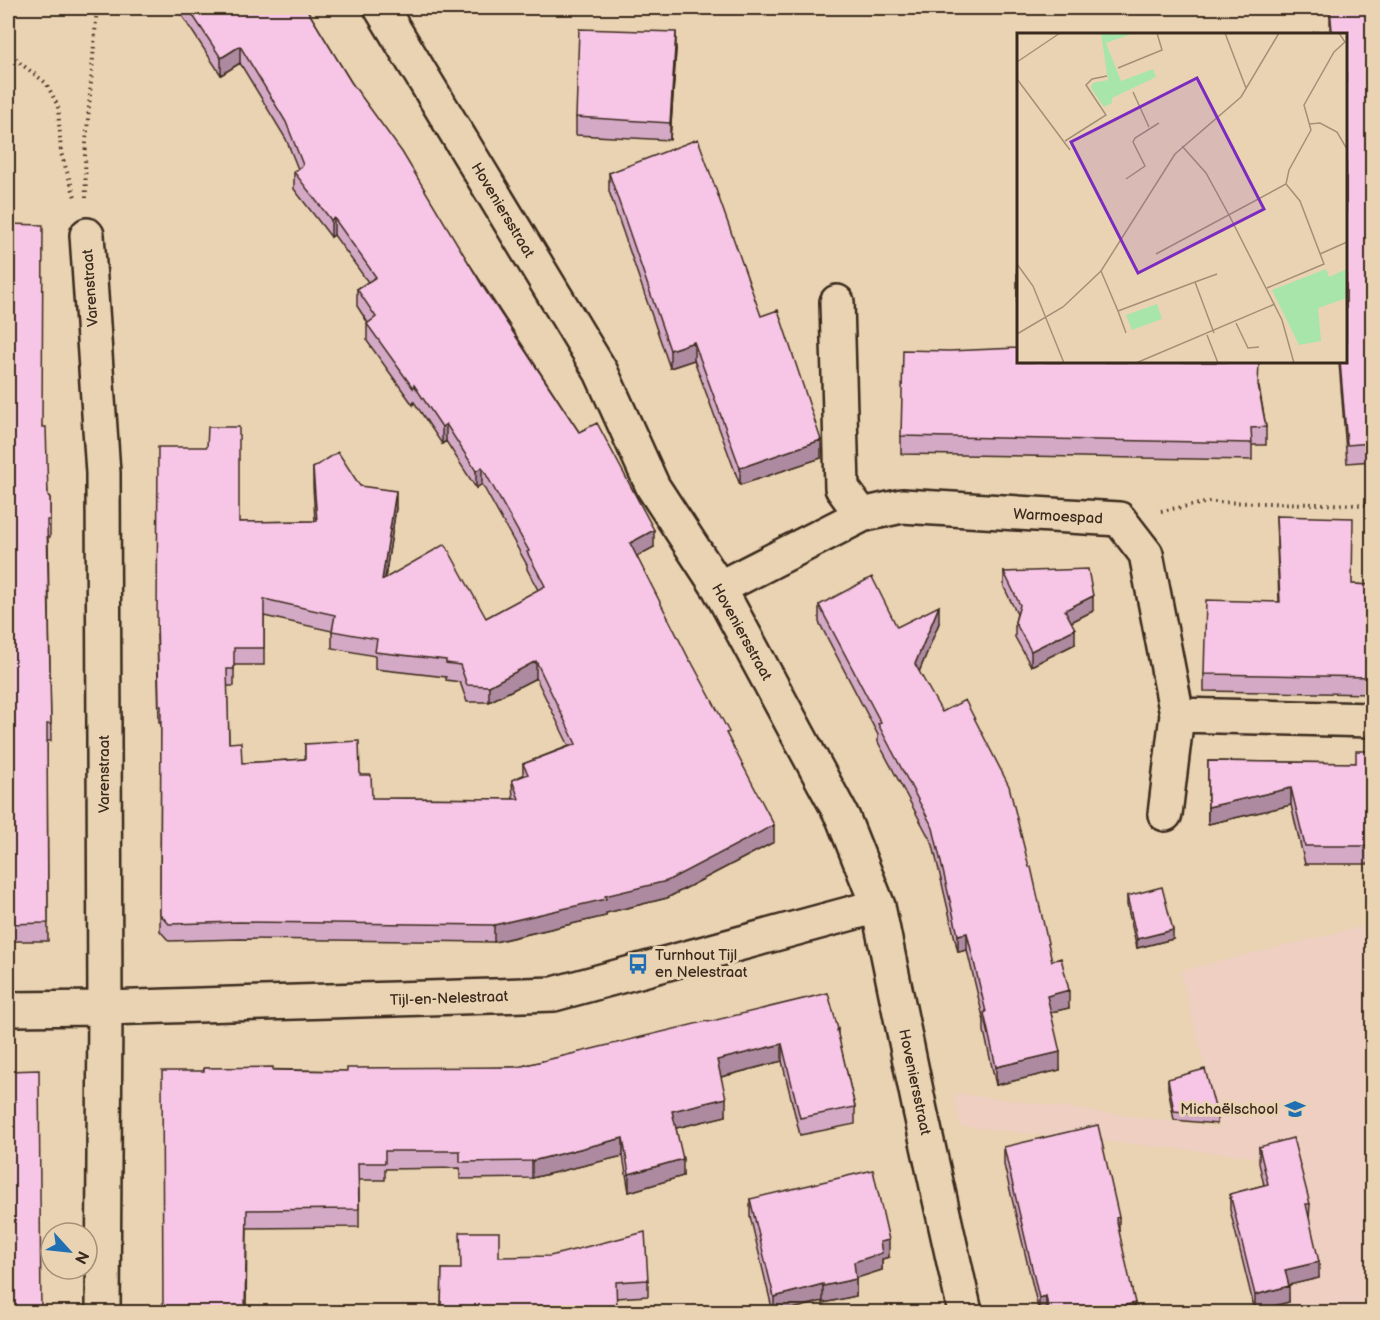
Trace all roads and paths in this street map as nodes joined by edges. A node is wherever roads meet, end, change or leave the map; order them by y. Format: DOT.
graph roads {
  1 [pos="97,8"];
  2 [pos="381,8"];
  3 [pos="8,49"];
  4 [pos="87,236"];
  5 [pos="837,302"];
  6 [pos="1372,505"];
  7 [pos="862,515"];
  8 [pos="1119,519"];
  9 [pos="719,588"];
  10 [pos="1177,715"];
  11 [pos="1372,720"];
  12 [pos="1165,814"];
  13 [pos="879,906"];
  14 [pos="105,1008"];
  15 [pos="8,1009"];
  16 [pos="103,1312"];
  17 [pos="965,1312"];
  1 -- 4 [label="path"];
  2 -- 9 [label="street, Hoveniersstraat"];
  3 -- 4 [label="path"];
  4 -- 14 [label="street, Varenstraat"];
  5 -- 7 [label="street"];
  6 -- 8 [label="path"];
  7 -- 8 [label="street, Warmoespad"];
  7 -- 9 [label="street, Warmoespad"];
  8 -- 10 [label="street, Warmoespad"];
  9 -- 13 [label="street, Hoveniersstraat"];
  10 -- 11 [label="street"];
  10 -- 12 [label="street, Warmoespad"];
  13 -- 14 [label="street, Tijl-en-Nelestraat"];
  13 -- 17 [label="street, Hoveniersstraat"];
  14 -- 15 [label="street, Tijl-en-Nelestraat"];
  14 -- 16 [label="street, Varenstraat"];
}
